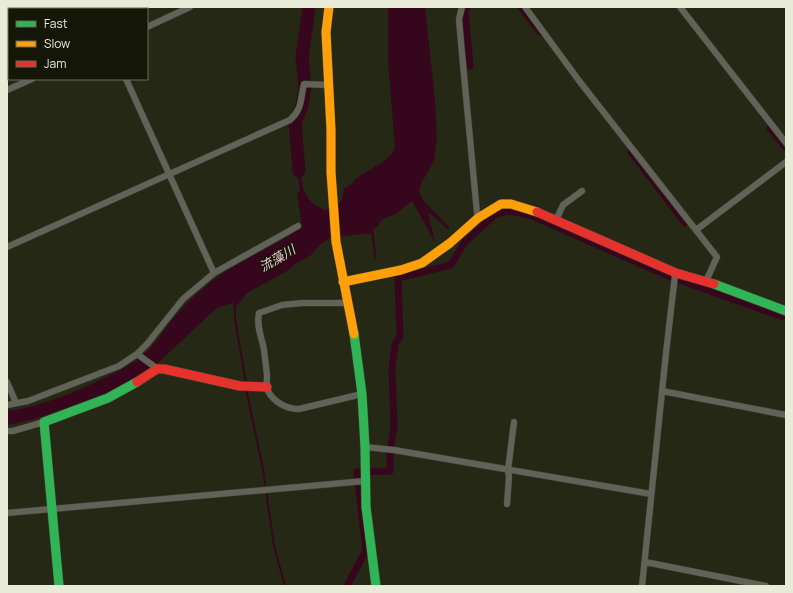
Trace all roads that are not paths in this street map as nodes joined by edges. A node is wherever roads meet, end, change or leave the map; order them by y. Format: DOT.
graph roads {
  1 [pos="190,7"];
  2 [pos="329,7"];
  3 [pos="462,7"];
  4 [pos="524,7"];
  5 [pos="680,7"];
  6 [pos="148,27"];
  7 [pos="30,80"];
  8 [pos="126,80"];
  9 [pos="328,85"];
  10 [pos="7,90"];
  11 [pos="786,143"];
  12 [pos="786,162"];
  13 [pos="169,174"];
  14 [pos="582,191"];
  15 [pos="478,218"];
  16 [pos="556,220"];
  17 [pos="298,226"];
  18 [pos="696,230"];
  19 [pos="7,247"];
  20 [pos="214,273"];
  21 [pos="675,277"];
  22 [pos="706,281"];
  23 [pos="344,282"];
  24 [pos="349,303"];
  25 [pos="786,311"];
  26 [pos="138,355"];
  27 [pos="156,368"];
  28 [pos="7,382"];
  29 [pos="267,387"];
  30 [pos="662,391"];
  31 [pos="362,394"];
  32 [pos="16,403"];
  33 [pos="7,405"];
  34 [pos="786,415"];
  35 [pos="44,422"];
  36 [pos="514,422"];
  37 [pos="7,432"];
  38 [pos="365,447"];
  39 [pos="508,470"];
  40 [pos="365,480"];
  41 [pos="651,494"];
  42 [pos="507,504"];
  43 [pos="52,509"];
  44 [pos="7,513"];
  45 [pos="645,562"];
  46 [pos="60,586"];
  47 [pos="376,586"];
  48 [pos="642,586"];
  49 [pos="766,586"];
  1 -- 6 [label="street"];
  2 -- 9 [label="street"];
  3 -- 15 [label="street"];
  4 -- 18 [label="street"];
  5 -- 11 [label="street"];
  7 -- 10 [label="street"];
  8 -- 13 [label="street"];
  9 -- 13 [label="street"];
  9 -- 23 [label="street"];
  12 -- 18 [label="street"];
  13 -- 19 [label="street"];
  13 -- 20 [label="street"];
  14 -- 16 [label="street"];
  15 -- 16 [label="street"];
  15 -- 23 [label="street"];
  16 -- 21 [label="street"];
  17 -- 20 [label="street"];
  18 -- 22 [label="street"];
  20 -- 26 [label="street"];
  21 -- 22 [label="street"];
  21 -- 30 [label="street"];
  22 -- 25 [label="street"];
  23 -- 24 [label="street"];
  24 -- 29 [label="street"];
  24 -- 31 [label="street"];
  26 -- 27 [label="street"];
  26 -- 32 [label="street"];
  27 -- 29 [label="street"];
  27 -- 35 [label="street"];
  28 -- 32 [label="street"];
  29 -- 31 [label="street"];
  30 -- 34 [label="street"];
  30 -- 41 [label="street"];
  31 -- 38 [label="street"];
  32 -- 33 [label="street"];
  35 -- 37 [label="street"];
  35 -- 43 [label="street"];
  36 -- 39 [label="street"];
  38 -- 39 [label="street"];
  38 -- 40 [label="street"];
  39 -- 41 [label="street"];
  39 -- 42 [label="street"];
  40 -- 43 [label="street"];
  40 -- 47 [label="street"];
  41 -- 45 [label="street"];
  43 -- 44 [label="street"];
  43 -- 46 [label="street"];
  45 -- 48 [label="street"];
  45 -- 49 [label="street"];
}
